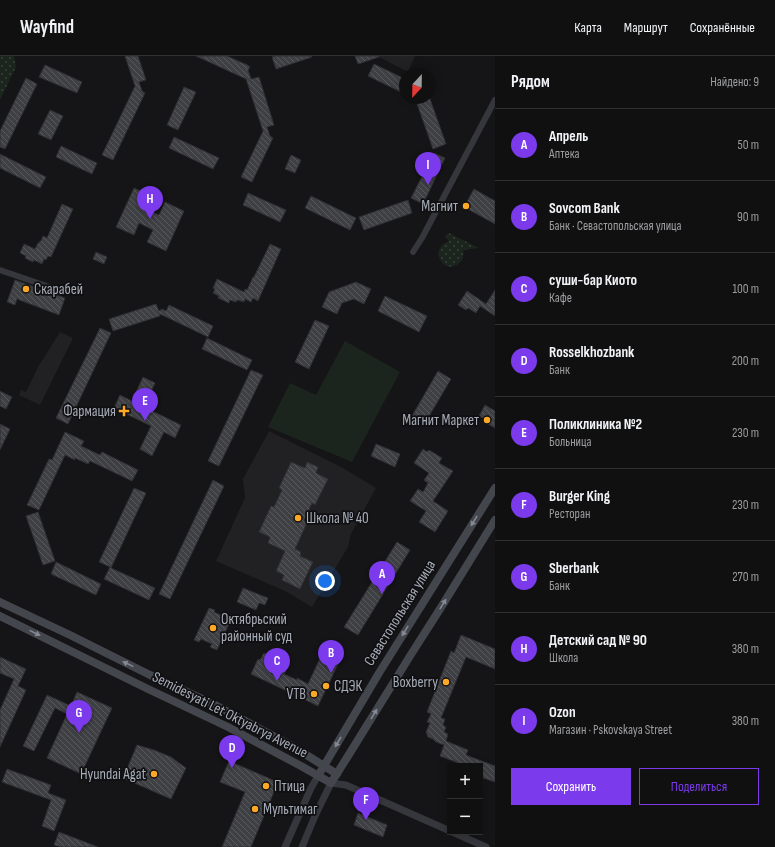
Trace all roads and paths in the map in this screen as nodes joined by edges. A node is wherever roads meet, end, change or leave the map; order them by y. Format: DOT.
graph roads {
  1 [pos="495,100"];
  2 [pos="414,252"];
  3 [pos="0,270"];
  4 [pos="61,291"];
  5 [pos="495,488"];
  6 [pos="495,520"];
  7 [pos="0,602"];
  8 [pos="0,616"];
  9 [pos="65,633"];
  10 [pos="59,645"];
  11 [pos="150,675"];
  12 [pos="148,689"];
  13 [pos="324,766"];
  14 [pos="337,774"];
  15 [pos="318,776"];
  16 [pos="331,783"];
  17 [pos="346,785"];
  18 [pos="447,830"];
  19 [pos="458,835"];
  20 [pos="285,847"];
  21 [pos="302,847"];
  22 [pos="486,847"];
  1 -- 2 [label="street"];
  3 -- 4 [label="street"];
  5 -- 13 [label="main road, Севастопольская улица, one-way"];
  14 -- 6 [label="main road, Севастопольская улица, one-way"];
  7 -- 9 [label="main road, Semidesyati Let Oktyabrya Avenue"];
  8 -- 10 [label="main road, Semidesyati Let Oktyabrya Avenue, one-way"];
  9 -- 10 [label="main road"];
  11 -- 9 [label="main road, Semidesyati Let Oktyabrya Avenue, one-way"];
  10 -- 12 [label="main road, Semidesyati Let Oktyabrya Avenue"];
  11 -- 12 [label="main road"];
  11 -- 13 [label="main road, Semidesyati Let Oktyabrya Avenue"];
  12 -- 15 [label="main road, Semidesyati Let Oktyabrya Avenue"];
  13 -- 14 [label="main road, Semidesyati Let Oktyabrya Avenue"];
  13 -- 15 [label="main road, Севастопольская улица"];
  14 -- 16 [label="main road, Севастопольская улица"];
  14 -- 17 [label="street"];
  15 -- 16 [label="main road, Semidesyati Let Oktyabrya Avenue"];
  15 -- 20 [label="street"];
  16 -- 17 [label="street, Semidesyati Let Oktyabrya Avenue"];
  16 -- 21 [label="street"];
  17 -- 18 [label="street, Semidesyati Let Oktyabrya Avenue"];
  19 -- 22 [label="street, Semidesyati Let Oktyabrya Avenue"];
}
